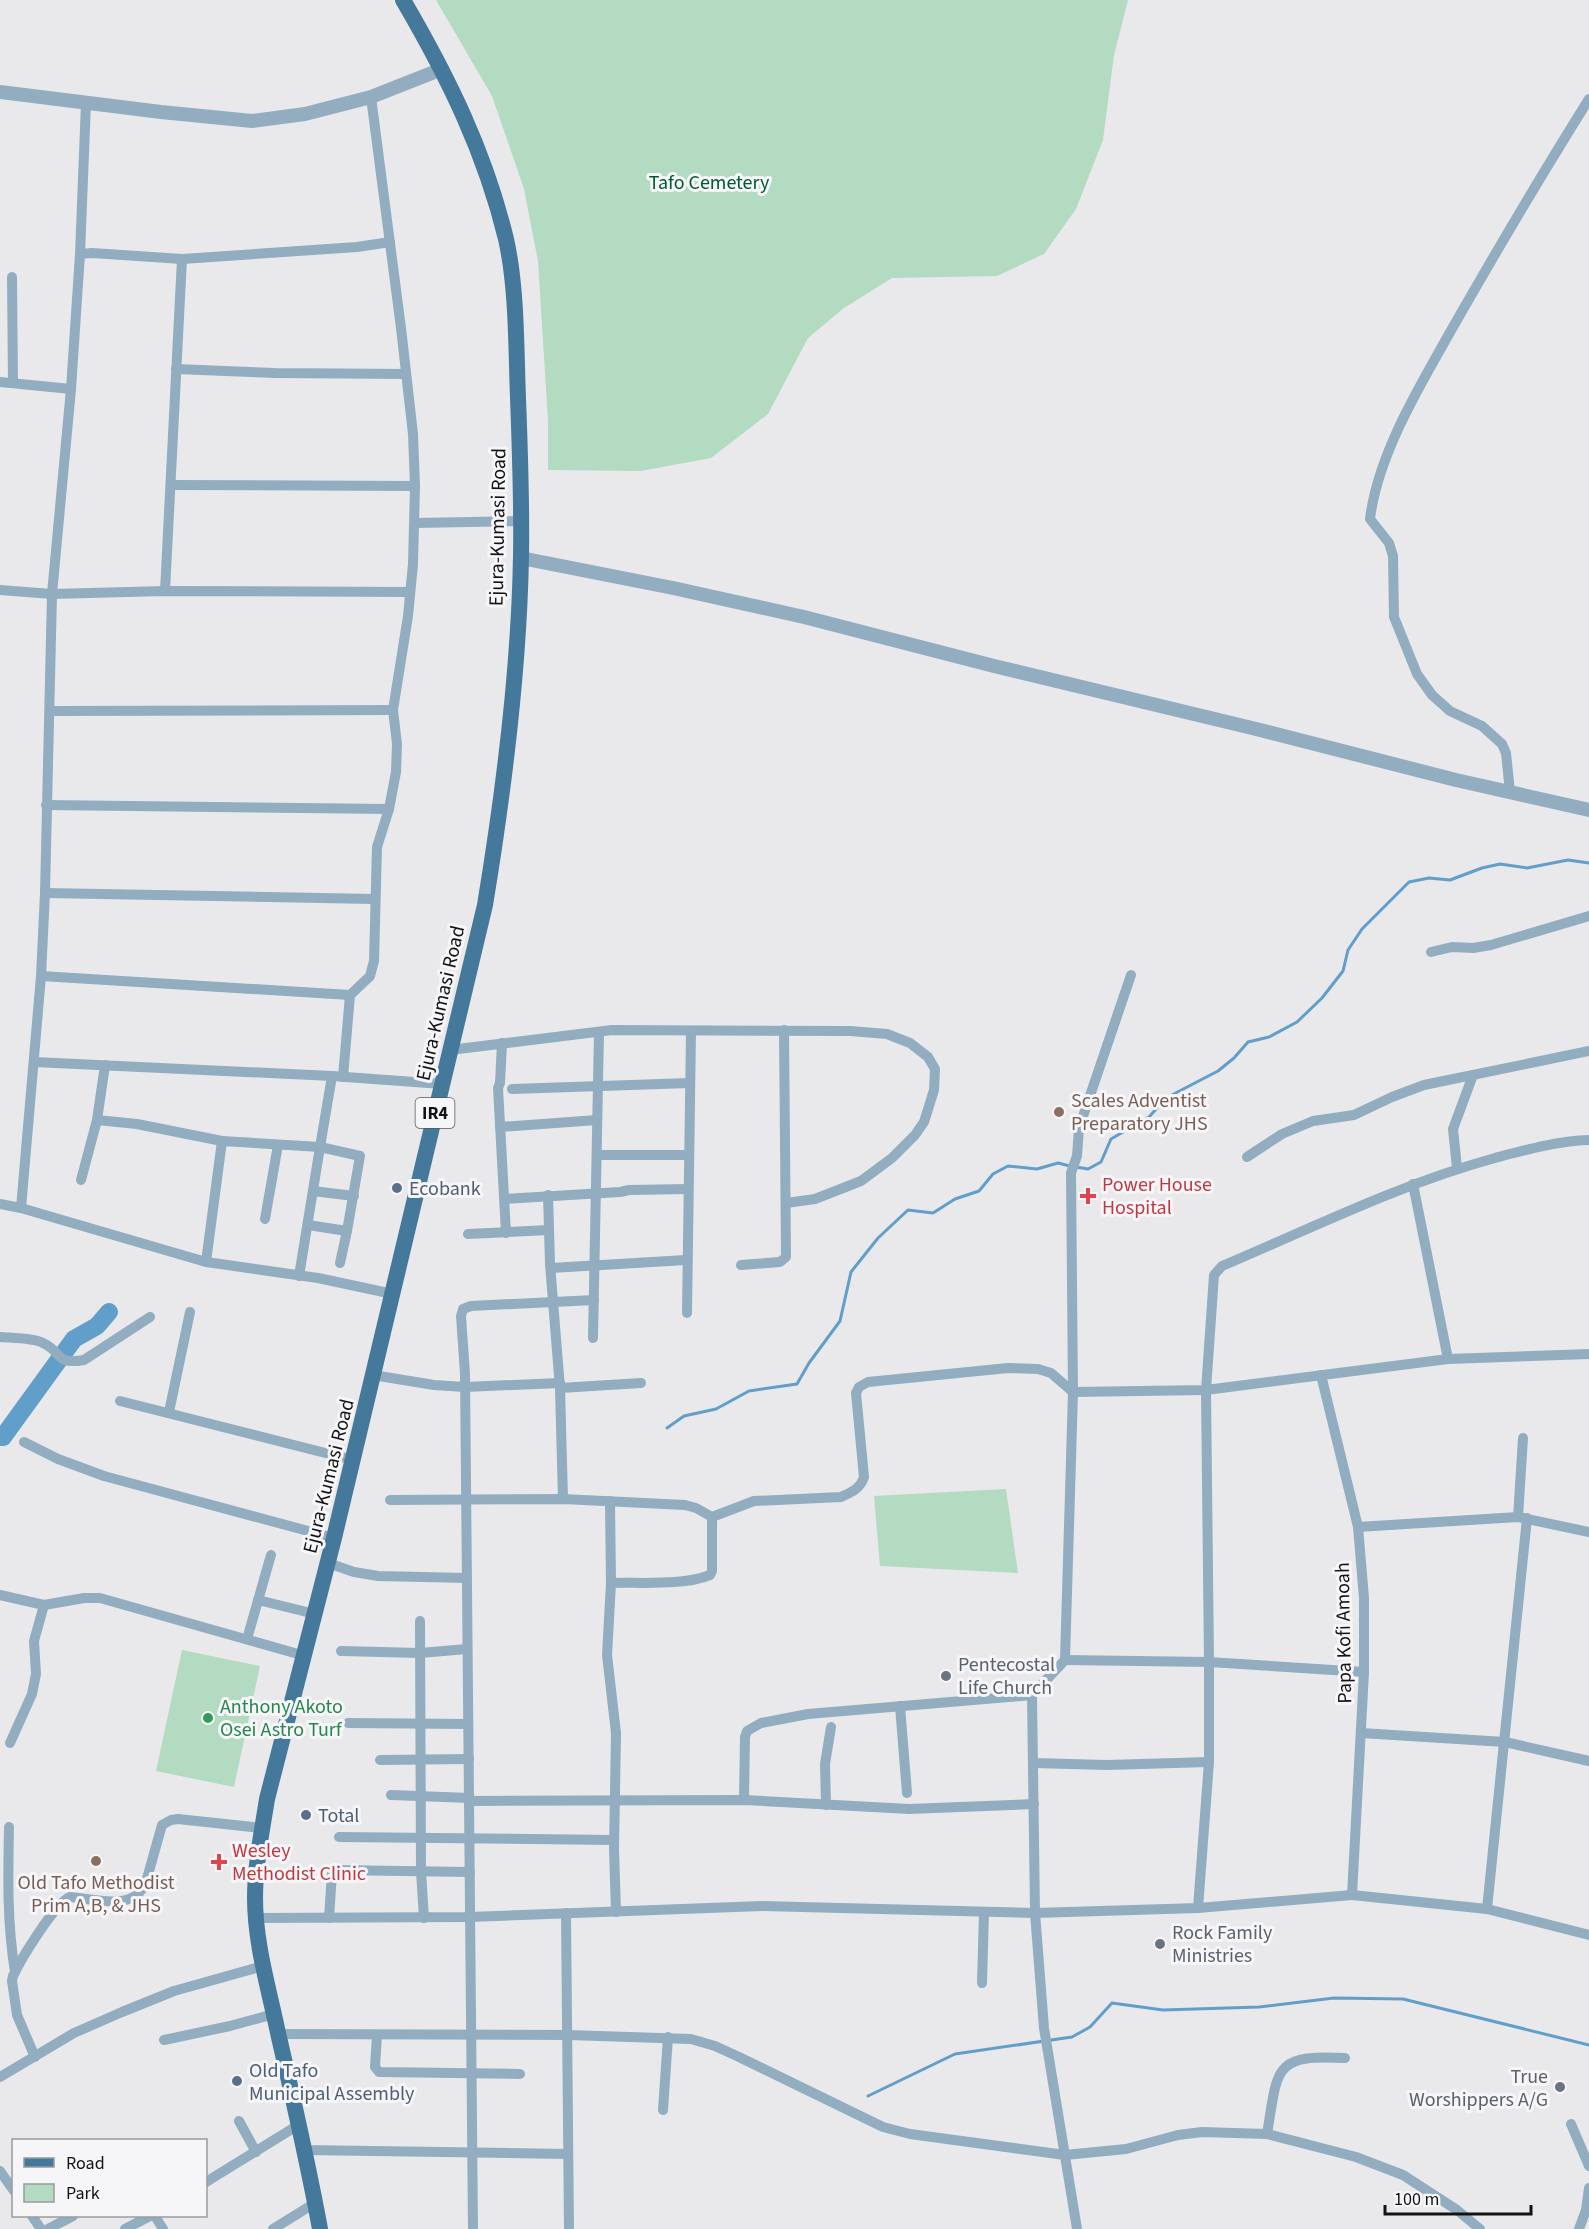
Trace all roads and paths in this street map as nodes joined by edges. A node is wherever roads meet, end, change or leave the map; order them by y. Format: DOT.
graph roads {
  1 [pos="403,0"];
  2 [pos="442,69"];
  3 [pos="0,92"];
  4 [pos="371,97"];
  5 [pos="1589,99"];
  6 [pos="86,103"];
  7 [pos="390,242"];
  8 [pos="80,254"];
  9 [pos="182,259"];
  10 [pos="12,277"];
  11 [pos="176,369"];
  12 [pos="406,374"];
  13 [pos="0,382"];
  14 [pos="13,383"];
  15 [pos="71,389"];
  16 [pos="171,485"];
  17 [pos="415,486"];
  18 [pos="521,521"];
  19 [pos="415,523"];
  20 [pos="521,558"];
  21 [pos="0,590"];
  22 [pos="165,591"];
  23 [pos="410,592"];
  24 [pos="52,594"];
  25 [pos="393,710"];
  26 [pos="50,711"];
  27 [pos="1510,792"];
  28 [pos="46,805"];
  29 [pos="389,809"];
  30 [pos="1589,810"];
  31 [pos="45,893"];
  32 [pos="374,899"];
  33 [pos="1589,916"];
  34 [pos="1431,952"];
  35 [pos="1131,975"];
  36 [pos="41,976"];
  37 [pos="350,995"];
  38 [pos="784,1030"];
  39 [pos="691,1031"];
  40 [pos="599,1032"];
  41 [pos="502,1043"];
  42 [pos="450,1050"];
  43 [pos="1589,1051"];
  44 [pos="34,1062"];
  45 [pos="105,1065"];
  46 [pos="1473,1075"];
  47 [pos="338,1076"];
  48 [pos="690,1083"];
  49 [pos="442,1084"];
  50 [pos="598,1088"];
  51 [pos="512,1089"];
  52 [pos="97,1120"];
  53 [pos="597,1120"];
  54 [pos="500,1126"];
  55 [pos="1589,1140"];
  56 [pos="222,1141"];
  57 [pos="278,1145"];
  58 [pos="320,1147"];
  59 [pos="597,1155"];
  60 [pos="689,1155"];
  61 [pos="1247,1157"];
  62 [pos="1457,1168"];
  63 [pos="81,1180"];
  64 [pos="1413,1185"];
  65 [pos="688,1189"];
  66 [pos="313,1191"];
  67 [pos="596,1193"];
  68 [pos="548,1195"];
  69 [pos="354,1196"];
  70 [pos="505,1199"];
  71 [pos="786,1203"];
  72 [pos="0,1204"];
  73 [pos="21,1208"];
  74 [pos="265,1219"];
  75 [pos="308,1225"];
  76 [pos="549,1230"];
  77 [pos="347,1231"];
  78 [pos="507,1233"];
  79 [pos="468,1234"];
  80 [pos="686,1260"];
  81 [pos="206,1262"];
  82 [pos="340,1263"];
  83 [pos="741,1265"];
  84 [pos="595,1266"];
  85 [pos="551,1268"];
  86 [pos="299,1276"];
  87 [pos="393,1294"];
  88 [pos="594,1300"];
  89 [pos="555,1302"];
  90 [pos="190,1312"];
  91 [pos="687,1313"];
  92 [pos="150,1317"];
  93 [pos="0,1337"];
  94 [pos="593,1338"];
  95 [pos="1589,1354"];
  96 [pos="1448,1359"];
  97 [pos="373,1375"];
  98 [pos="1322,1375"];
  99 [pos="640,1383"];
  100 [pos="560,1386"];
  101 [pos="465,1387"];
  102 [pos="1206,1390"];
  103 [pos="1073,1392"];
  104 [pos="120,1401"];
  105 [pos="169,1412"];
  106 [pos="1523,1438"];
  107 [pos="24,1442"];
  108 [pos="353,1460"];
  109 [pos="466,1499"];
  110 [pos="563,1499"];
  111 [pos="390,1500"];
  112 [pos="610,1501"];
  113 [pos="712,1517"];
  114 [pos="1522,1518"];
  115 [pos="1358,1527"];
  116 [pos="1589,1532"];
  117 [pos="334,1538"];
  118 [pos="271,1555"];
  119 [pos="328,1563"];
  120 [pos="466,1578"];
  121 [pos="611,1582"];
  122 [pos="0,1595"];
  123 [pos="258,1600"];
  124 [pos="44,1605"];
  125 [pos="315,1614"];
  126 [pos="420,1622"];
  127 [pos="247,1639"];
  128 [pos="467,1649"];
  129 [pos="341,1651"];
  130 [pos="420,1653"];
  131 [pos="305,1656"];
  132 [pos="1065,1660"];
  133 [pos="1209,1662"];
  134 [pos="1364,1672"];
  135 [pos="1032,1695"];
  136 [pos="900,1706"];
  137 [pos="420,1722"];
  138 [pos="348,1723"];
  139 [pos="468,1724"];
  140 [pos="831,1727"];
  141 [pos="1361,1733"];
  142 [pos="1505,1742"];
  143 [pos="10,1743"];
  144 [pos="420,1758"];
  145 [pos="469,1759"];
  146 [pos="380,1760"];
  147 [pos="1589,1761"];
  148 [pos="1209,1762"];
  149 [pos="1033,1763"];
  150 [pos="907,1793"];
  151 [pos="391,1795"];
  152 [pos="420,1797"];
  153 [pos="470,1800"];
  154 [pos="615,1800"];
  155 [pos="744,1800"];
  156 [pos="1034,1804"];
  157 [pos="826,1805"];
  158 [pos="9,1827"];
  159 [pos="262,1828"];
  160 [pos="339,1837"];
  161 [pos="421,1837"];
  162 [pos="470,1838"];
  163 [pos="614,1840"];
  164 [pos="421,1871"];
  165 [pos="470,1872"];
  166 [pos="1352,1895"];
  167 [pos="1197,1908"];
  168 [pos="1487,1909"];
  169 [pos="616,1912"];
  170 [pos="984,1912"];
  171 [pos="566,1913"];
  172 [pos="1035,1913"];
  173 [pos="470,1917"];
  174 [pos="256,1918"];
  175 [pos="329,1918"];
  176 [pos="424,1918"];
  177 [pos="1589,1935"];
  178 [pos="263,1965"];
  179 [pos="15,1972"];
  180 [pos="982,1983"];
  181 [pos="274,2014"];
  182 [pos="279,2034"];
  183 [pos="377,2035"];
  184 [pos="568,2035"];
  185 [pos="472,2036"];
  186 [pos="668,2037"];
  187 [pos="164,2040"];
  188 [pos="35,2057"];
  189 [pos="1345,2058"];
  190 [pos="472,2074"];
  191 [pos="520,2074"];
  192 [pos="0,2077"];
  193 [pos="663,2110"];
  194 [pos="239,2121"];
  195 [pos="300,2124"];
  196 [pos="1571,2124"];
  197 [pos="1267,2134"];
  198 [pos="303,2150"];
  199 [pos="473,2151"];
  200 [pos="255,2152"];
  201 [pos="568,2154"];
  202 [pos="1065,2155"];
  203 [pos="1589,2166"];
  204 [pos="0,2171"];
  205 [pos="207,2181"];
  206 [pos="12,2188"];
  207 [pos="1589,2188"];
  208 [pos="315,2203"];
  209 [pos="71,2217"];
  210 [pos="150,2217"];
  211 [pos="153,2217"];
  212 [pos="1473,2227"];
  213 [pos="48,2229"];
  214 [pos="74,2229"];
  215 [pos="125,2229"];
  216 [pos="163,2229"];
  217 [pos="273,2229"];
  218 [pos="320,2229"];
  219 [pos="473,2229"];
  220 [pos="569,2229"];
  221 [pos="1077,2229"];
  222 [pos="1579,2229"];
  1 -- 2 [label="main road, Ejura-Kumasi Road / IR4"];
  2 -- 4 [label="street"];
  2 -- 18 [label="main road, Ejura-Kumasi Road / IR4"];
  3 -- 6 [label="street"];
  4 -- 6 [label="street"];
  4 -- 7 [label="street"];
  5 -- 27 [label="street"];
  6 -- 8 [label="street"];
  7 -- 9 [label="street"];
  7 -- 12 [label="street"];
  8 -- 9 [label="street"];
  8 -- 15 [label="street"];
  9 -- 11 [label="street"];
  10 -- 14 [label="street"];
  11 -- 12 [label="street"];
  11 -- 16 [label="street"];
  12 -- 17 [label="street"];
  13 -- 14 [label="street"];
  14 -- 15 [label="street"];
  15 -- 24 [label="street"];
  16 -- 17 [label="street"];
  16 -- 22 [label="street"];
  17 -- 19 [label="street"];
  18 -- 19 [label="street"];
  18 -- 20 [label="main road, Ejura-Kumasi Road / IR4"];
  19 -- 23 [label="street"];
  20 -- 27 [label="street"];
  20 -- 42 [label="main road, Ejura-Kumasi Road / IR4"];
  21 -- 24 [label="street"];
  22 -- 23 [label="street"];
  22 -- 24 [label="street"];
  23 -- 25 [label="street"];
  24 -- 26 [label="street"];
  25 -- 26 [label="street"];
  25 -- 29 [label="street"];
  26 -- 28 [label="street"];
  27 -- 30 [label="street"];
  28 -- 29 [label="street"];
  28 -- 31 [label="street"];
  29 -- 32 [label="street"];
  31 -- 32 [label="street"];
  31 -- 36 [label="street"];
  32 -- 37 [label="street"];
  33 -- 34 [label="street"];
  35 -- 103 [label="street"];
  36 -- 37 [label="street"];
  36 -- 44 [label="street"];
  37 -- 47 [label="street"];
  38 -- 39 [label="street"];
  38 -- 71 [label="street"];
  38 -- 71 [label="street"];
  39 -- 40 [label="street"];
  39 -- 48 [label="street"];
  40 -- 41 [label="street"];
  40 -- 50 [label="street"];
  41 -- 42 [label="street"];
  41 -- 54 [label="street"];
  42 -- 49 [label="main road, Ejura-Kumasi Road / IR4"];
  43 -- 46 [label="street"];
  44 -- 45 [label="street"];
  44 -- 73 [label="street"];
  45 -- 47 [label="street"];
  45 -- 52 [label="street"];
  46 -- 61 [label="street"];
  46 -- 62 [label="street"];
  47 -- 49 [label="street"];
  47 -- 58 [label="street"];
  48 -- 50 [label="street"];
  48 -- 60 [label="street"];
  49 -- 87 [label="main road, Ejura-Kumasi Road / IR4"];
  50 -- 51 [label="street"];
  50 -- 53 [label="street"];
  52 -- 56 [label="street"];
  52 -- 63 [label="street"];
  53 -- 54 [label="street"];
  53 -- 59 [label="street"];
  54 -- 70 [label="street"];
  55 -- 62 [label="street"];
  56 -- 57 [label="street"];
  56 -- 81 [label="street"];
  57 -- 58 [label="street"];
  57 -- 74 [label="street"];
  58 -- 66 [label="street"];
  58 -- 69 [label="street"];
  59 -- 60 [label="street"];
  59 -- 67 [label="street"];
  60 -- 65 [label="street"];
  62 -- 64 [label="street"];
  64 -- 96 [label="street"];
  64 -- 102 [label="street"];
  65 -- 67 [label="street"];
  65 -- 80 [label="street"];
  66 -- 69 [label="street"];
  66 -- 75 [label="street"];
  67 -- 68 [label="street"];
  67 -- 84 [label="street"];
  68 -- 70 [label="street"];
  68 -- 76 [label="street"];
  69 -- 77 [label="street"];
  70 -- 78 [label="street"];
  71 -- 83 [label="street"];
  72 -- 73 [label="street"];
  73 -- 81 [label="street"];
  75 -- 77 [label="street"];
  75 -- 86 [label="street"];
  76 -- 78 [label="street"];
  76 -- 85 [label="street"];
  77 -- 82 [label="street"];
  78 -- 79 [label="street"];
  80 -- 84 [label="street"];
  80 -- 91 [label="street"];
  81 -- 86 [label="street"];
  84 -- 85 [label="street"];
  84 -- 88 [label="street"];
  85 -- 89 [label="street"];
  86 -- 87 [label="street"];
  87 -- 97 [label="main road, Ejura-Kumasi Road / IR4"];
  88 -- 89 [label="street"];
  88 -- 94 [label="street"];
  89 -- 100 [label="street"];
  89 -- 101 [label="street"];
  90 -- 105 [label="street"];
  92 -- 93 [label="street"];
  95 -- 96 [label="street"];
  96 -- 98 [label="street"];
  97 -- 101 [label="street"];
  97 -- 108 [label="main road, Ejura-Kumasi Road / IR4"];
  98 -- 102 [label="street"];
  98 -- 115 [label="street, Papa Kofi Amoah"];
  99 -- 100 [label="street"];
  100 -- 101 [label="street"];
  100 -- 110 [label="street"];
  101 -- 109 [label="street"];
  102 -- 103 [label="street"];
  102 -- 133 [label="street"];
  103 -- 113 [label="street"];
  103 -- 132 [label="street"];
  104 -- 105 [label="street"];
  105 -- 108 [label="street"];
  106 -- 114 [label="street"];
  107 -- 117 [label="street"];
  108 -- 117 [label="main road, Ejura-Kumasi Road / IR4"];
  109 -- 110 [label="street"];
  109 -- 111 [label="street"];
  109 -- 120 [label="street"];
  110 -- 112 [label="street"];
  112 -- 113 [label="street"];
  112 -- 121 [label="street"];
  113 -- 121 [label="street"];
  114 -- 115 [label="street"];
  114 -- 116 [label="street"];
  114 -- 142 [label="street"];
  115 -- 134 [label="street, Papa Kofi Amoah"];
  117 -- 119 [label="main road, Ejura-Kumasi Road / IR4"];
  118 -- 123 [label="street"];
  119 -- 120 [label="street"];
  119 -- 125 [label="main road, Ejura-Kumasi Road / IR4"];
  120 -- 128 [label="street"];
  121 -- 154 [label="street"];
  122 -- 124 [label="street"];
  123 -- 125 [label="street"];
  123 -- 127 [label="street"];
  124 -- 127 [label="street"];
  124 -- 143 [label="street"];
  125 -- 131 [label="main road, Ejura-Kumasi Road / IR4"];
  126 -- 130 [label="street"];
  127 -- 131 [label="street"];
  128 -- 130 [label="street"];
  128 -- 139 [label="street"];
  129 -- 130 [label="street"];
  130 -- 137 [label="street"];
  131 -- 159 [label="main road, Ejura-Kumasi Road / IR4"];
  132 -- 133 [label="street"];
  132 -- 135 [label="street"];
  133 -- 134 [label="street"];
  133 -- 148 [label="street"];
  134 -- 141 [label="street, Papa Kofi Amoah"];
  135 -- 136 [label="street"];
  135 -- 149 [label="street"];
  136 -- 150 [label="street"];
  136 -- 155 [label="street"];
  137 -- 138 [label="street"];
  137 -- 139 [label="street"];
  137 -- 144 [label="street"];
  139 -- 145 [label="street"];
  140 -- 157 [label="street"];
  141 -- 142 [label="street"];
  141 -- 166 [label="street, Papa Kofi Amoah"];
  142 -- 147 [label="street"];
  142 -- 168 [label="street"];
  144 -- 145 [label="street"];
  144 -- 146 [label="street"];
  144 -- 152 [label="street"];
  145 -- 153 [label="street"];
  148 -- 149 [label="street"];
  148 -- 167 [label="street"];
  149 -- 156 [label="street"];
  151 -- 152 [label="street"];
  152 -- 153 [label="street"];
  152 -- 161 [label="street"];
  153 -- 154 [label="street"];
  153 -- 162 [label="street"];
  154 -- 155 [label="street"];
  154 -- 163 [label="street"];
  155 -- 157 [label="street"];
  156 -- 157 [label="street"];
  156 -- 172 [label="street"];
  158 -- 179 [label="street"];
  159 -- 174 [label="main road, Ejura-Kumasi Road / IR4"];
  159 -- 179 [label="street"];
  160 -- 161 [label="street"];
  161 -- 162 [label="street"];
  161 -- 164 [label="street"];
  162 -- 163 [label="street"];
  162 -- 165 [label="street"];
  163 -- 169 [label="street"];
  164 -- 165 [label="street"];
  164 -- 175 [label="street"];
  164 -- 176 [label="street"];
  165 -- 173 [label="street"];
  166 -- 167 [label="street"];
  166 -- 168 [label="street"];
  167 -- 172 [label="street"];
  168 -- 177 [label="street"];
  169 -- 170 [label="street"];
  169 -- 171 [label="street"];
  170 -- 172 [label="street"];
  170 -- 180 [label="street"];
  171 -- 173 [label="street"];
  171 -- 184 [label="street"];
  172 -- 202 [label="street"];
  173 -- 176 [label="street"];
  173 -- 185 [label="street"];
  174 -- 175 [label="street"];
  174 -- 178 [label="main road, Ejura-Kumasi Road / IR4"];
  175 -- 176 [label="street"];
  178 -- 181 [label="main road, Ejura-Kumasi Road / IR4"];
  178 -- 188 [label="street"];
  179 -- 188 [label="street"];
  181 -- 182 [label="main road, Ejura-Kumasi Road / IR4"];
  181 -- 187 [label="street"];
  182 -- 183 [label="street"];
  182 -- 195 [label="main road, Ejura-Kumasi Road / IR4"];
  183 -- 185 [label="street"];
  183 -- 190 [label="street"];
  184 -- 185 [label="street"];
  184 -- 186 [label="street"];
  184 -- 201 [label="street"];
  185 -- 190 [label="street"];
  186 -- 193 [label="street"];
  186 -- 202 [label="street"];
  188 -- 192 [label="street"];
  189 -- 197 [label="street"];
  190 -- 191 [label="street"];
  190 -- 199 [label="street"];
  194 -- 200 [label="street"];
  195 -- 198 [label="main road, Ejura-Kumasi Road / IR4"];
  195 -- 200 [label="street"];
  196 -- 203 [label="street"];
  197 -- 202 [label="street"];
  197 -- 212 [label="street"];
  198 -- 199 [label="street"];
  198 -- 208 [label="main road, Ejura-Kumasi Road / IR4"];
  199 -- 201 [label="street"];
  199 -- 219 [label="street"];
  200 -- 205 [label="street"];
  201 -- 220 [label="street"];
  202 -- 221 [label="street"];
  204 -- 206 [label="street"];
  207 -- 222 [label="street"];
  208 -- 217 [label="street"];
  208 -- 218 [label="main road, Ejura-Kumasi Road / IR4"];
  209 -- 213 [label="street"];
  209 -- 214 [label="street"];
  210 -- 215 [label="street"];
  211 -- 216 [label="street"];
}
